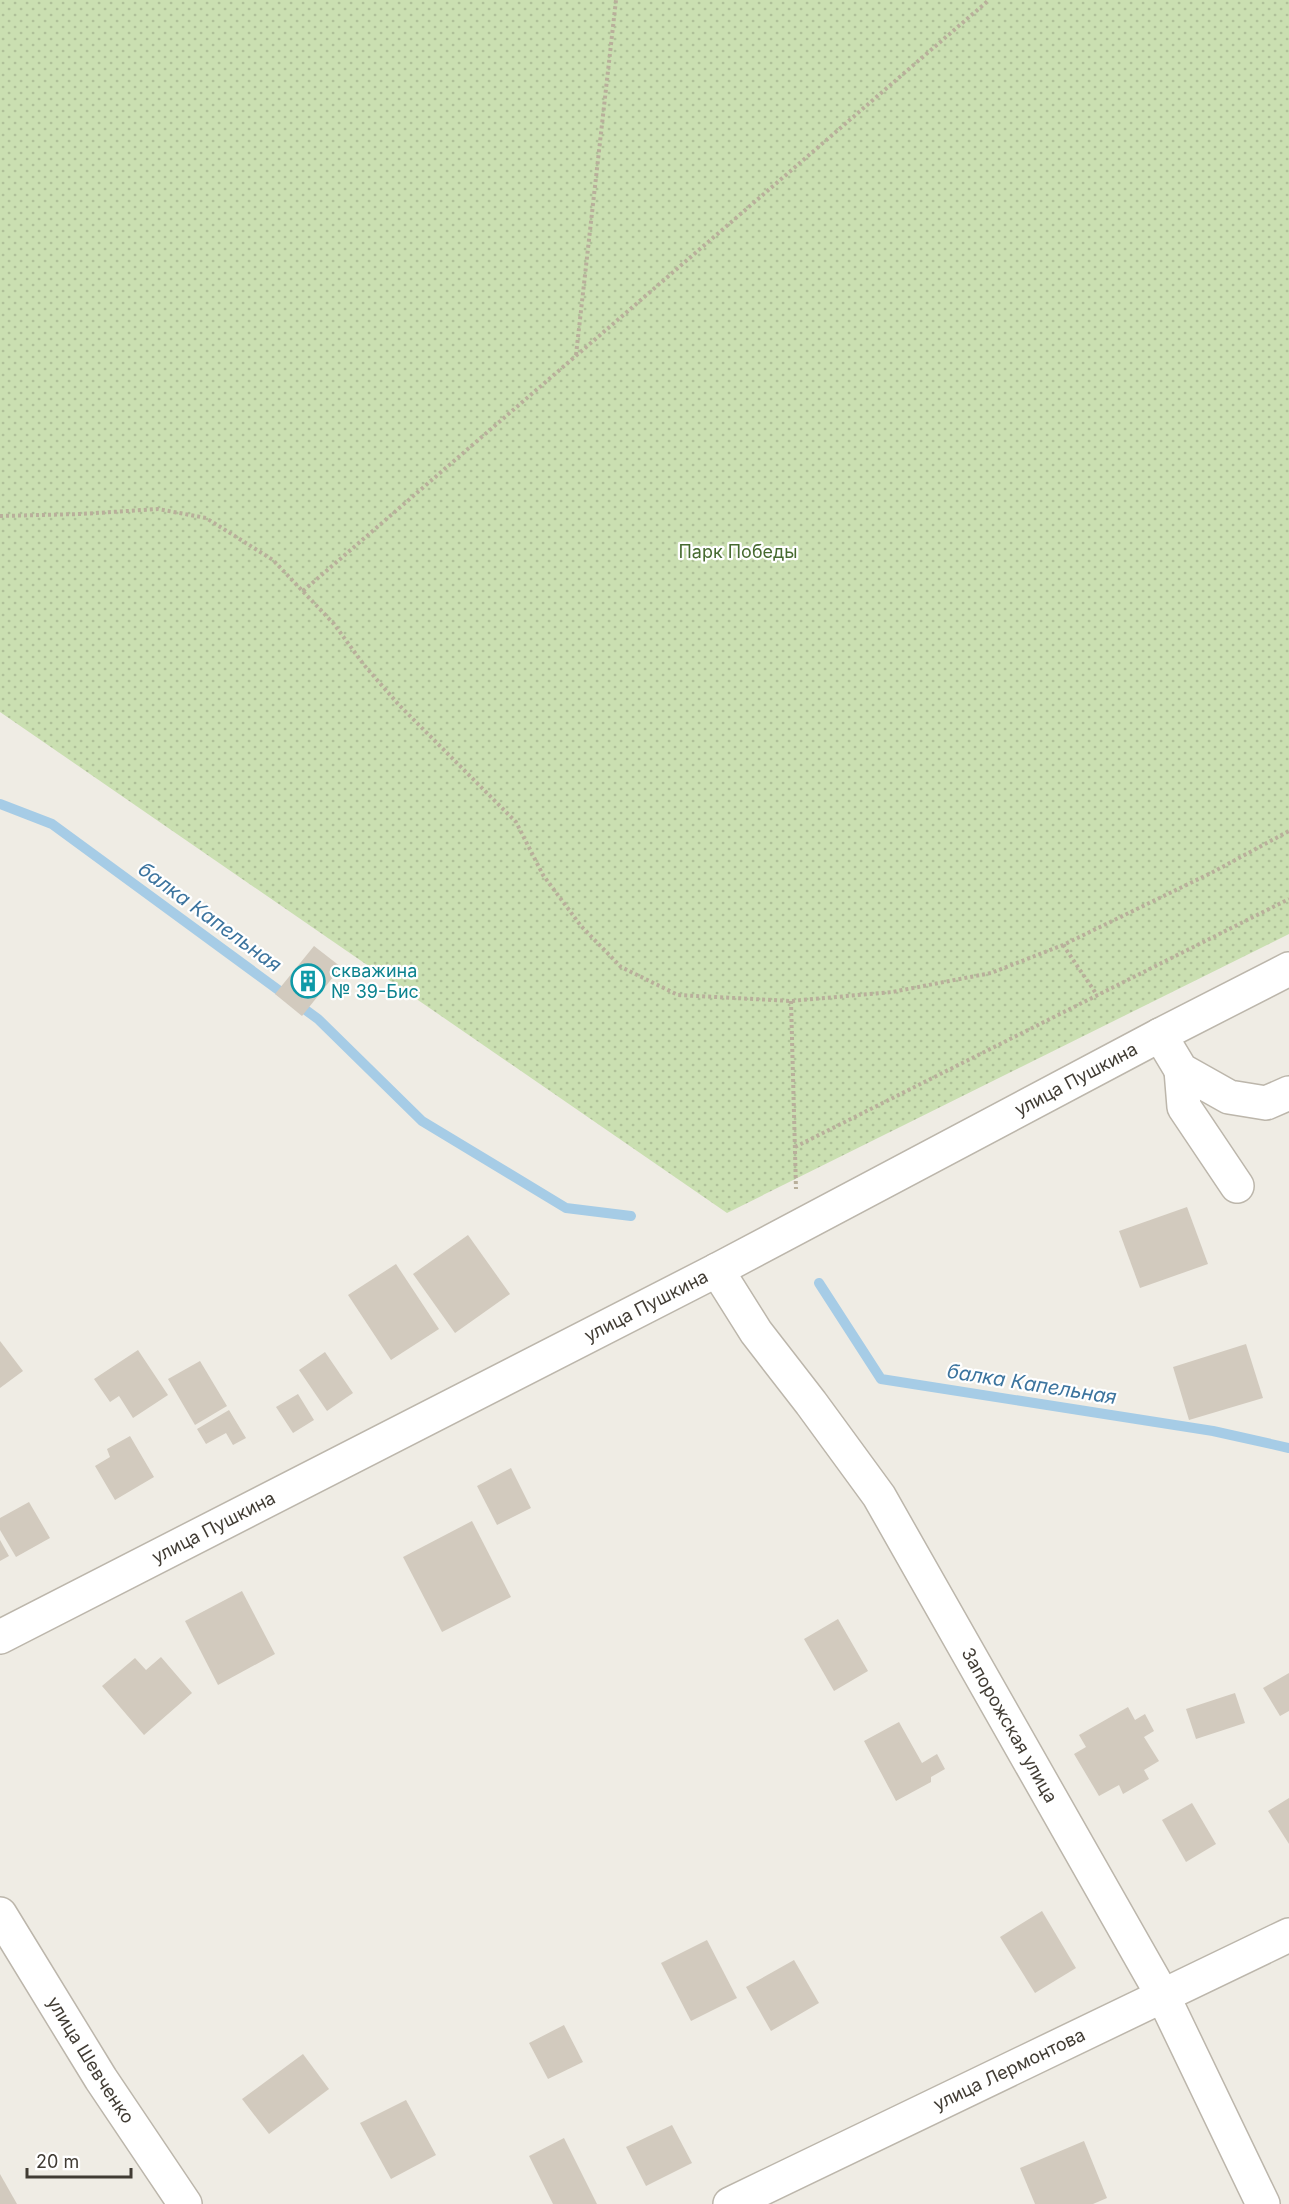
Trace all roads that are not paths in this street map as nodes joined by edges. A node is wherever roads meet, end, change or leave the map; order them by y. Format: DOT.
graph roads {
  1 [pos="1289,969"];
  2 [pos="1160,1035"];
  3 [pos="1180,1070"];
  4 [pos="1289,1093"];
  5 [pos="1237,1186"];
  6 [pos="722,1267"];
  7 [pos="0,1637"];
  8 [pos="0,1914"];
  9 [pos="1289,1935"];
  10 [pos="1163,1996"];
  11 [pos="185,2204"];
  12 [pos="730,2204"];
  13 [pos="1263,2204"];
  1 -- 2 [label="street, улица Пушкина"];
  2 -- 3 [label="street"];
  2 -- 6 [label="street, улица Пушкина"];
  3 -- 4 [label="street"];
  3 -- 5 [label="street"];
  6 -- 7 [label="street, улица Пушкина"];
  6 -- 10 [label="street, Запорожская улица"];
  8 -- 11 [label="street, улица Шевченко"];
  9 -- 10 [label="street, улица Лермонтова"];
  10 -- 12 [label="street, улица Лермонтова"];
  10 -- 13 [label="street, Запорожская улица"];
}
